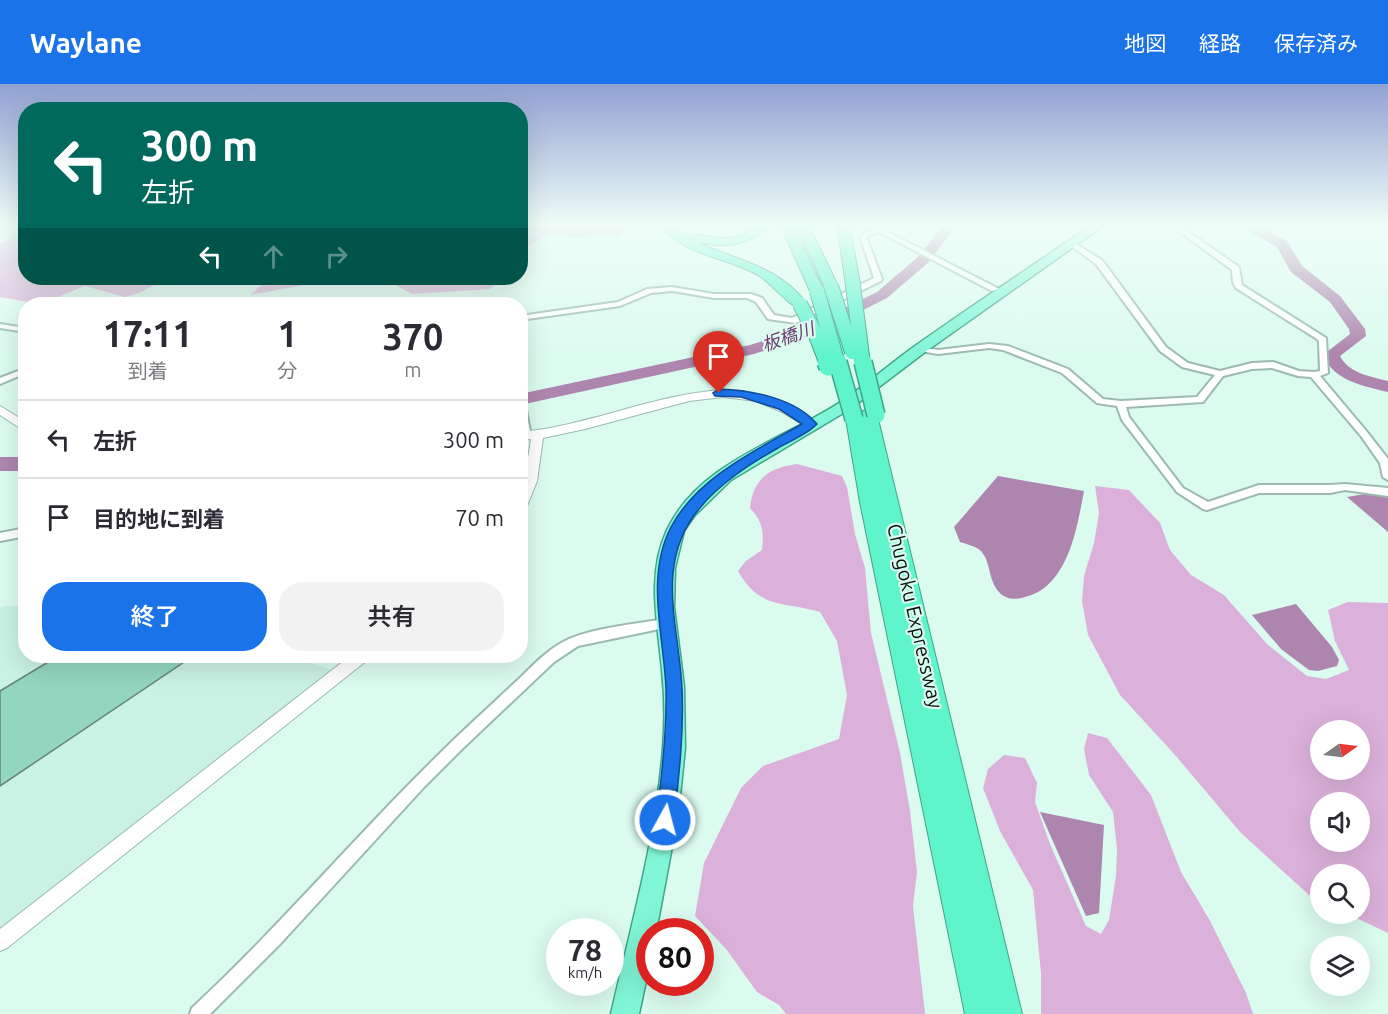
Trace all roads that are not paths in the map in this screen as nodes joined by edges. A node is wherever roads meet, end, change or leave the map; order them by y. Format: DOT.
graph roads {
  1 [pos="750,267"];
  2 [pos="811,267"];
  3 [pos="817,267"];
  4 [pos="850,267"];
  5 [pos="874,267"];
  6 [pos="955,267"];
  7 [pos="1025,267"];
  8 [pos="1038,267"];
  9 [pos="1103,267"];
  10 [pos="1234,267"];
  11 [pos="824,289"];
  12 [pos="995,289"];
  13 [pos="528,317"];
  14 [pos="0,326"];
  15 [pos="18,329"];
  16 [pos="920,349"];
  17 [pos="18,373"];
  18 [pos="1220,374"];
  19 [pos="1314,375"];
  20 [pos="0,381"];
  21 [pos="1121,404"];
  22 [pos="0,410"];
  23 [pos="861,417"];
  24 [pos="18,422"];
  25 [pos="811,424"];
  26 [pos="528,435"];
  27 [pos="1388,477"];
  28 [pos="1388,492"];
  29 [pos="528,493"];
  30 [pos="880,503"];
  31 [pos="18,534"];
  32 [pos="0,537"];
  33 [pos="665,624"];
  34 [pos="352,663"];
  35 [pos="0,941"];
  36 [pos="198,1014"];
  37 [pos="625,1014"];
  38 [pos="980,1014"];
  39 [pos="1007,1014"];
  1 -- 23 [label="highway, bridge"];
  2 -- 11 [label="highway"];
  3 -- 11 [label="highway"];
  4 -- 23 [label="highway, bridge"];
  5 -- 13 [label="street"];
  6 -- 12 [label="street"];
  7 -- 12 [label="highway"];
  8 -- 16 [label="highway"];
  9 -- 18 [label="street"];
  10 -- 19 [label="street"];
  11 -- 23 [label="highway, bridge"];
  12 -- 25 [label="highway"];
  14 -- 15 [label="street"];
  16 -- 21 [label="street"];
  16 -- 25 [label="highway"];
  17 -- 20 [label="street"];
  18 -- 19 [label="street"];
  18 -- 21 [label="street"];
  19 -- 27 [label="street"];
  21 -- 28 [label="street"];
  22 -- 24 [label="street"];
  23 -- 30 [label="highway"];
  23 -- 30 [label="highway"];
  25 -- 26 [label="street"];
  25 -- 33 [label="highway"];
  26 -- 29 [label="street"];
  30 -- 38 [label="highway, Chugoku Expressway"];
  30 -- 39 [label="highway, Chugoku Expressway"];
  31 -- 32 [label="street"];
  33 -- 36 [label="street"];
  33 -- 37 [label="highway"];
  34 -- 35 [label="street"];
}
